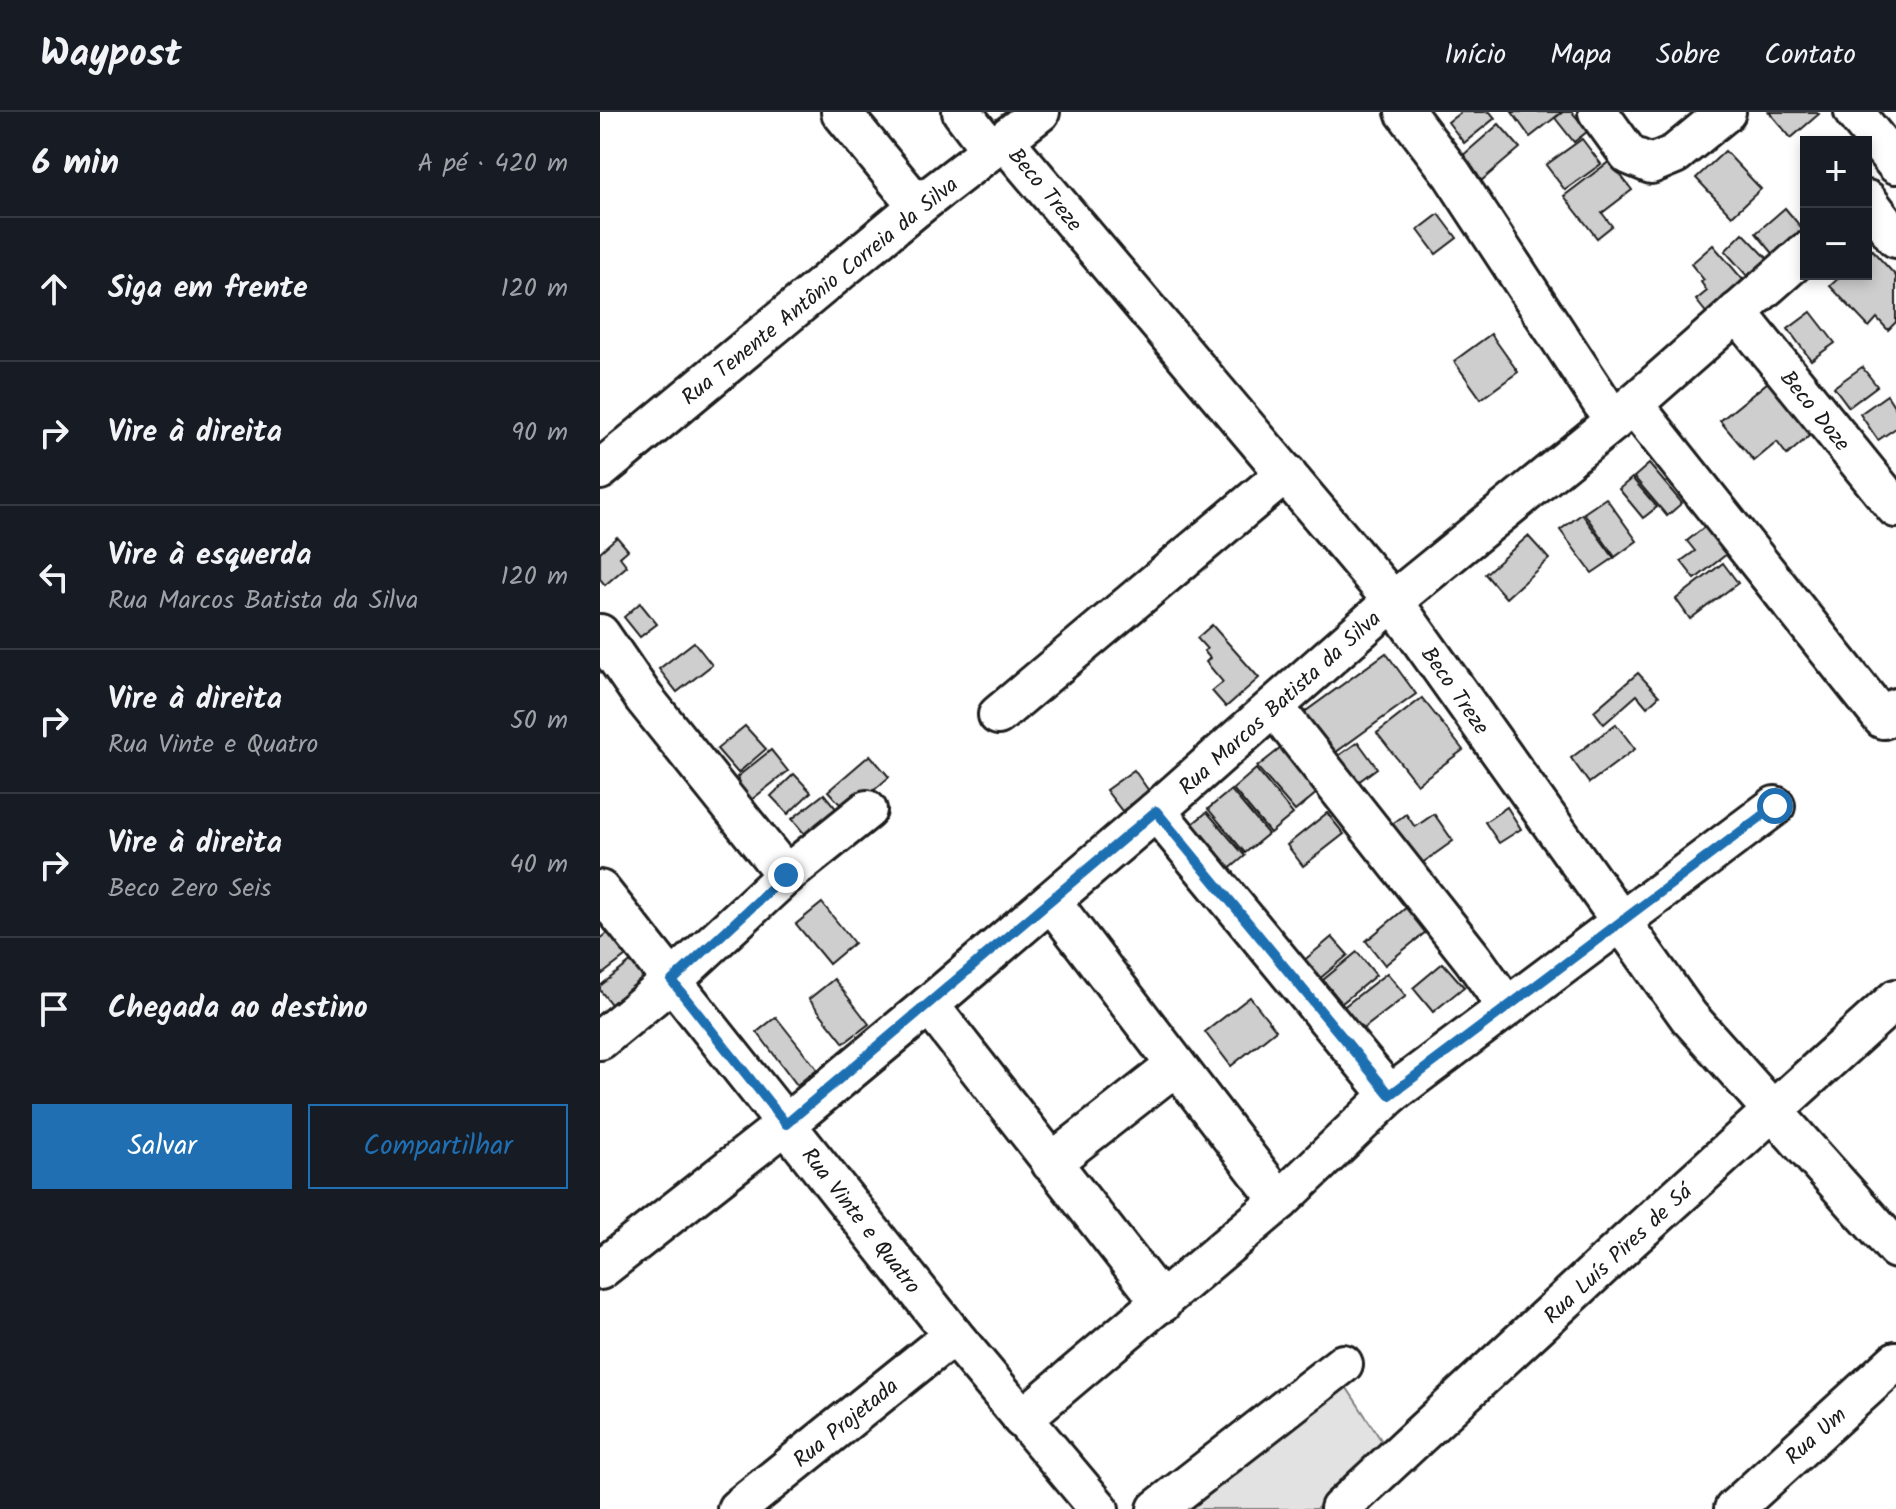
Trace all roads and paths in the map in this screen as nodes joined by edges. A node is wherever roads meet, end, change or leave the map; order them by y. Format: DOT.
graph roads {
  1 [pos="841,112"];
  2 [pos="962,112"];
  3 [pos="1040,112"];
  4 [pos="1405,112"];
  5 [pos="1598,112"];
  6 [pos="1726,112"];
  7 [pos="1854,112"];
  8 [pos="998,145"];
  9 [pos="1896,164"];
  10 [pos="1896,176"];
  11 [pos="1872,196"];
  12 [pos="918,206"];
  13 [pos="1872,208"];
  14 [pos="1896,238"];
  15 [pos="1800,257"];
  16 [pos="1737,312"];
  17 [pos="1623,413"];
  18 [pos="600,470"];
  19 [pos="1286,473"];
  20 [pos="1896,508"];
  21 [pos="1393,601"];
  22 [pos="600,634"];
  23 [pos="1274,707"];
  24 [pos="1896,708"];
  25 [pos="998,715"];
  26 [pos="1775,806"];
  27 [pos="867,810"];
  28 [pos="1156,811"];
  29 [pos="786,875"];
  30 [pos="600,890"];
  31 [pos="1051,901"];
  32 [pos="1621,921"];
  33 [pos="672,981"];
  34 [pos="929,1005"];
  35 [pos="1507,1007"];
  36 [pos="1890,1018"];
  37 [pos="600,1040"];
  38 [pos="1175,1066"];
  39 [pos="1390,1095"];
  40 [pos="1772,1111"];
  41 [pos="786,1124"];
  42 [pos="1051,1163"];
  43 [pos="1280,1201"];
  44 [pos="1896,1249"];
  45 [pos="600,1270"];
  46 [pos="1162,1303"];
  47 [pos="953,1335"];
  48 [pos="1896,1361"];
  49 [pos="1343,1364"];
  50 [pos="1022,1419"];
  51 [pos="737,1509"];
  52 [pos="1099,1509"];
  53 [pos="1157,1509"];
  54 [pos="1340,1509"];
  55 [pos="1734,1509"];
  1 -- 12 [label="street"];
  2 -- 8 [label="street, Beco Treze"];
  3 -- 8 [label="street, Rua Tenente Antônio Correia da Silva"];
  4 -- 17 [label="street"];
  5 -- 6 [label="street"];
  7 -- 9 [label="street"];
  8 -- 12 [label="street, Rua Tenente Antônio Correia da Silva"];
  8 -- 19 [label="street, Beco Treze"];
  10 -- 11 [label="street"];
  12 -- 18 [label="street, Rua Tenente Antônio Correia da Silva"];
  13 -- 14 [label="street"];
  15 -- 16 [label="street, Rua Marcos Batista da Silva"];
  16 -- 17 [label="street, Rua Marcos Batista da Silva"];
  16 -- 20 [label="street, Beco Doze"];
  17 -- 21 [label="street, Rua Marcos Batista da Silva"];
  17 -- 24 [label="street"];
  19 -- 21 [label="street, Beco Treze"];
  19 -- 25 [label="street"];
  21 -- 23 [label="street, Rua Marcos Batista da Silva"];
  21 -- 32 [label="street, Beco Treze"];
  22 -- 29 [label="street"];
  23 -- 28 [label="street, Rua Marcos Batista da Silva"];
  23 -- 35 [label="street"];
  26 -- 32 [label="street"];
  27 -- 29 [label="street"];
  28 -- 31 [label="street, Rua Marcos Batista da Silva"];
  28 -- 39 [label="street"];
  29 -- 33 [label="street"];
  30 -- 33 [label="street, Rua Vinte e Quatro"];
  31 -- 34 [label="street, Rua Marcos Batista da Silva"];
  31 -- 38 [label="street"];
  32 -- 35 [label="street"];
  32 -- 40 [label="street, Beco Treze"];
  33 -- 37 [label="street"];
  33 -- 41 [label="street, Rua Vinte e Quatro"];
  34 -- 41 [label="street, Rua Marcos Batista da Silva"];
  34 -- 42 [label="street"];
  35 -- 39 [label="street"];
  36 -- 40 [label="street, Rua Luís Pires de Sá"];
  38 -- 42 [label="street"];
  38 -- 43 [label="street"];
  39 -- 43 [label="street"];
  40 -- 44 [label="street, Beco Treze"];
  40 -- 54 [label="street, Rua Luís Pires de Sá"];
  41 -- 45 [label="street, Rua Marcos Batista da Silva"];
  41 -- 47 [label="street, Rua Vinte e Quatro"];
  42 -- 46 [label="street"];
  43 -- 46 [label="street"];
  46 -- 50 [label="street"];
  47 -- 50 [label="street, Rua Vinte e Quatro"];
  47 -- 51 [label="street, Rua Projetada"];
  48 -- 55 [label="street, Rua Um"];
  49 -- 53 [label="street"];
  50 -- 52 [label="street, Rua Vinte e Quatro"];
}
